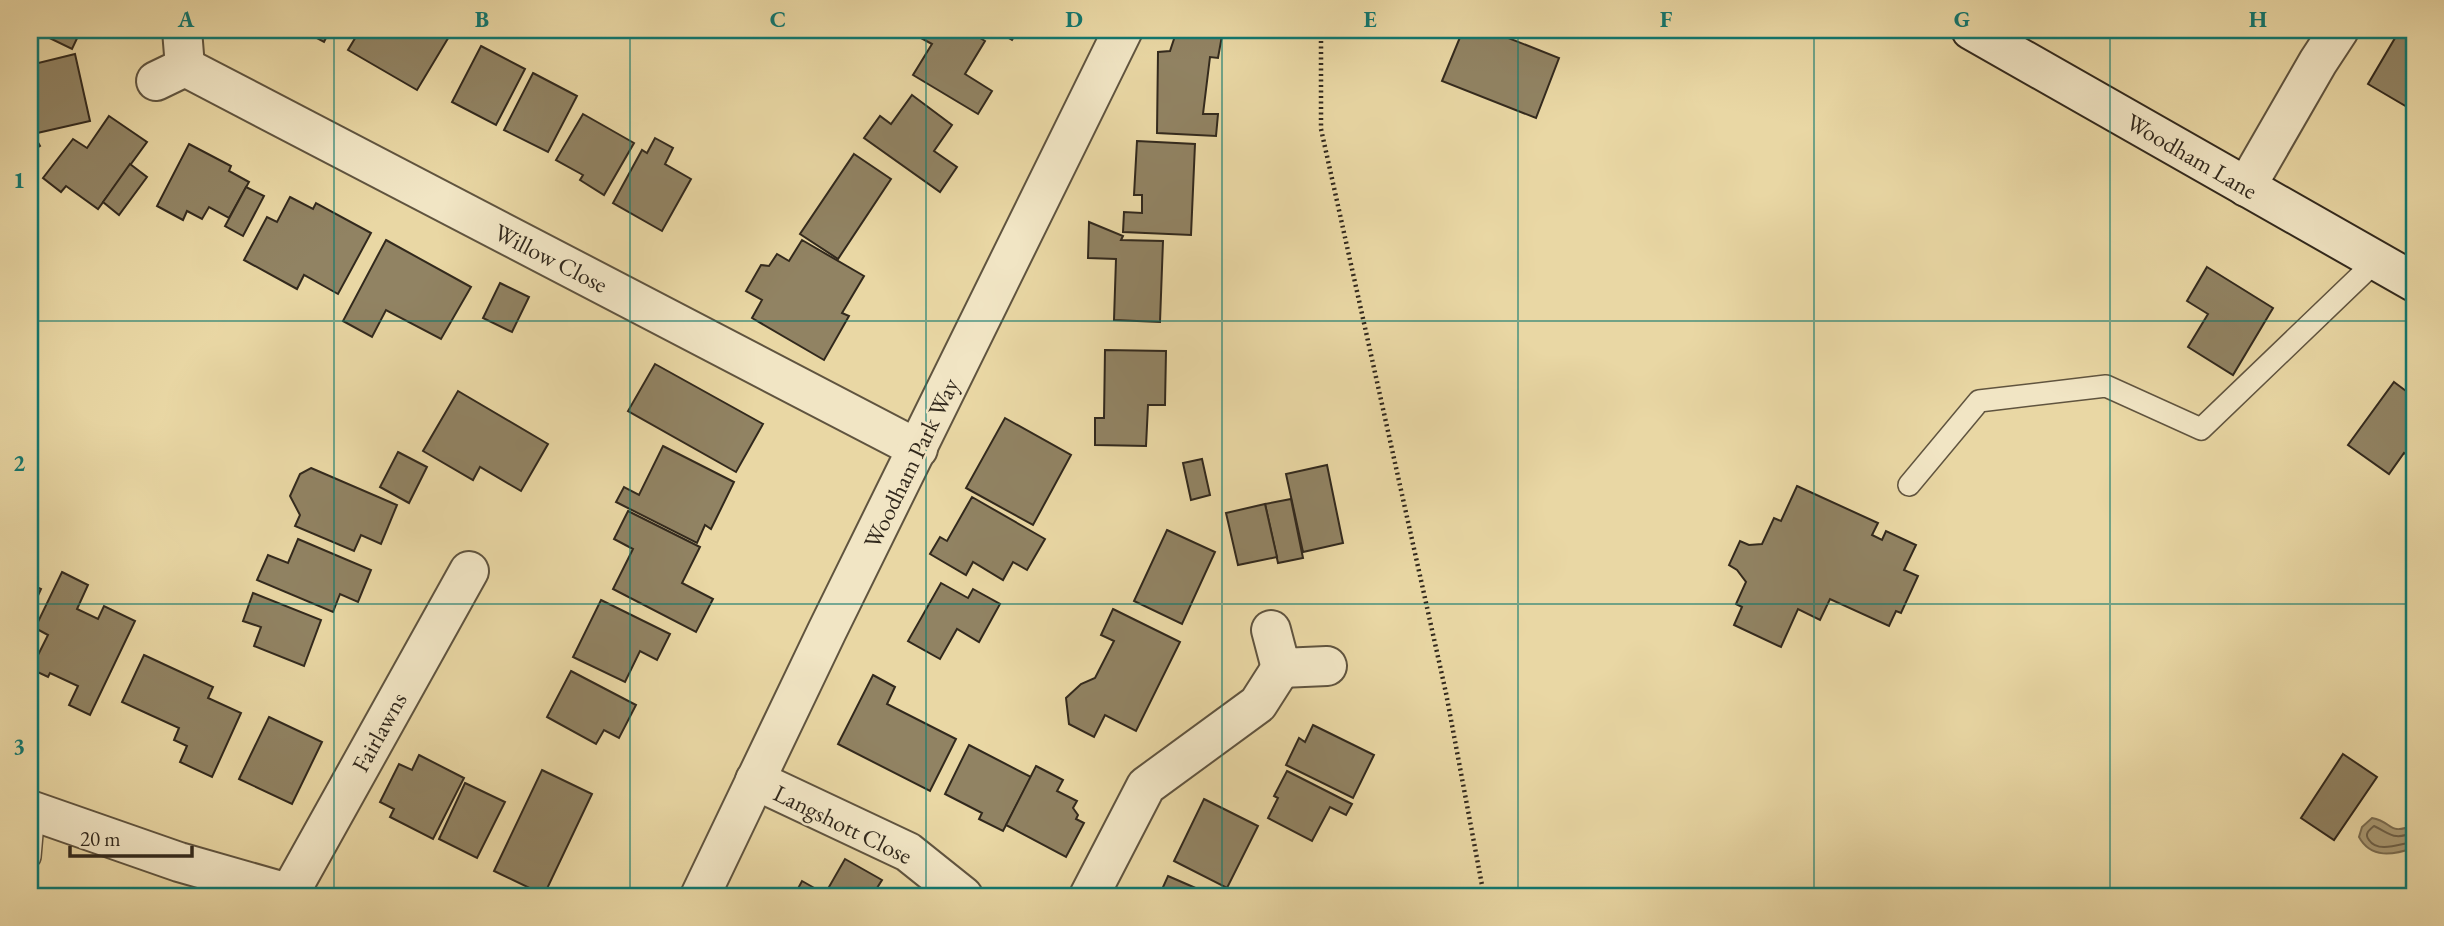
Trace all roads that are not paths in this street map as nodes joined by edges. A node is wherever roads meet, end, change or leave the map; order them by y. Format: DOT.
graph roads {
  1 [pos="182,30"];
  2 [pos="1123,30"];
  3 [pos="1971,30"];
  4 [pos="2339,30"];
  5 [pos="2246,187"];
  6 [pos="2377,260"];
  7 [pos="2414,282"];
  8 [pos="918,449"];
  9 [pos="1909,485"];
  10 [pos="469,571"];
  11 [pos="1271,630"];
  12 [pos="1327,666"];
  13 [pos="1281,668"];
  14 [pos="755,780"];
  15 [pos="32,810"];
  16 [pos="30,857"];
  17 [pos="294,895"];
  18 [pos="699,896"];
  19 [pos="963,896"];
  20 [pos="1089,896"];
  1 -- 8 [label="street, Willow Close"];
  2 -- 8 [label="street, Woodham Park Way"];
  3 -- 5 [label="street, Woodham Lane"];
  4 -- 5 [label="street"];
  5 -- 6 [label="street, Woodham Lane"];
  6 -- 7 [label="street, Woodham Lane"];
  6 -- 9 [label="lane"];
  8 -- 14 [label="street, Woodham Park Way"];
  10 -- 17 [label="street, Fairlawns"];
  11 -- 13 [label="street"];
  12 -- 13 [label="street"];
  13 -- 20 [label="street"];
  14 -- 18 [label="street, Woodham Park Way"];
  14 -- 19 [label="street, Langshott Close"];
  15 -- 16 [label="lane"];
  15 -- 17 [label="street"];
}
